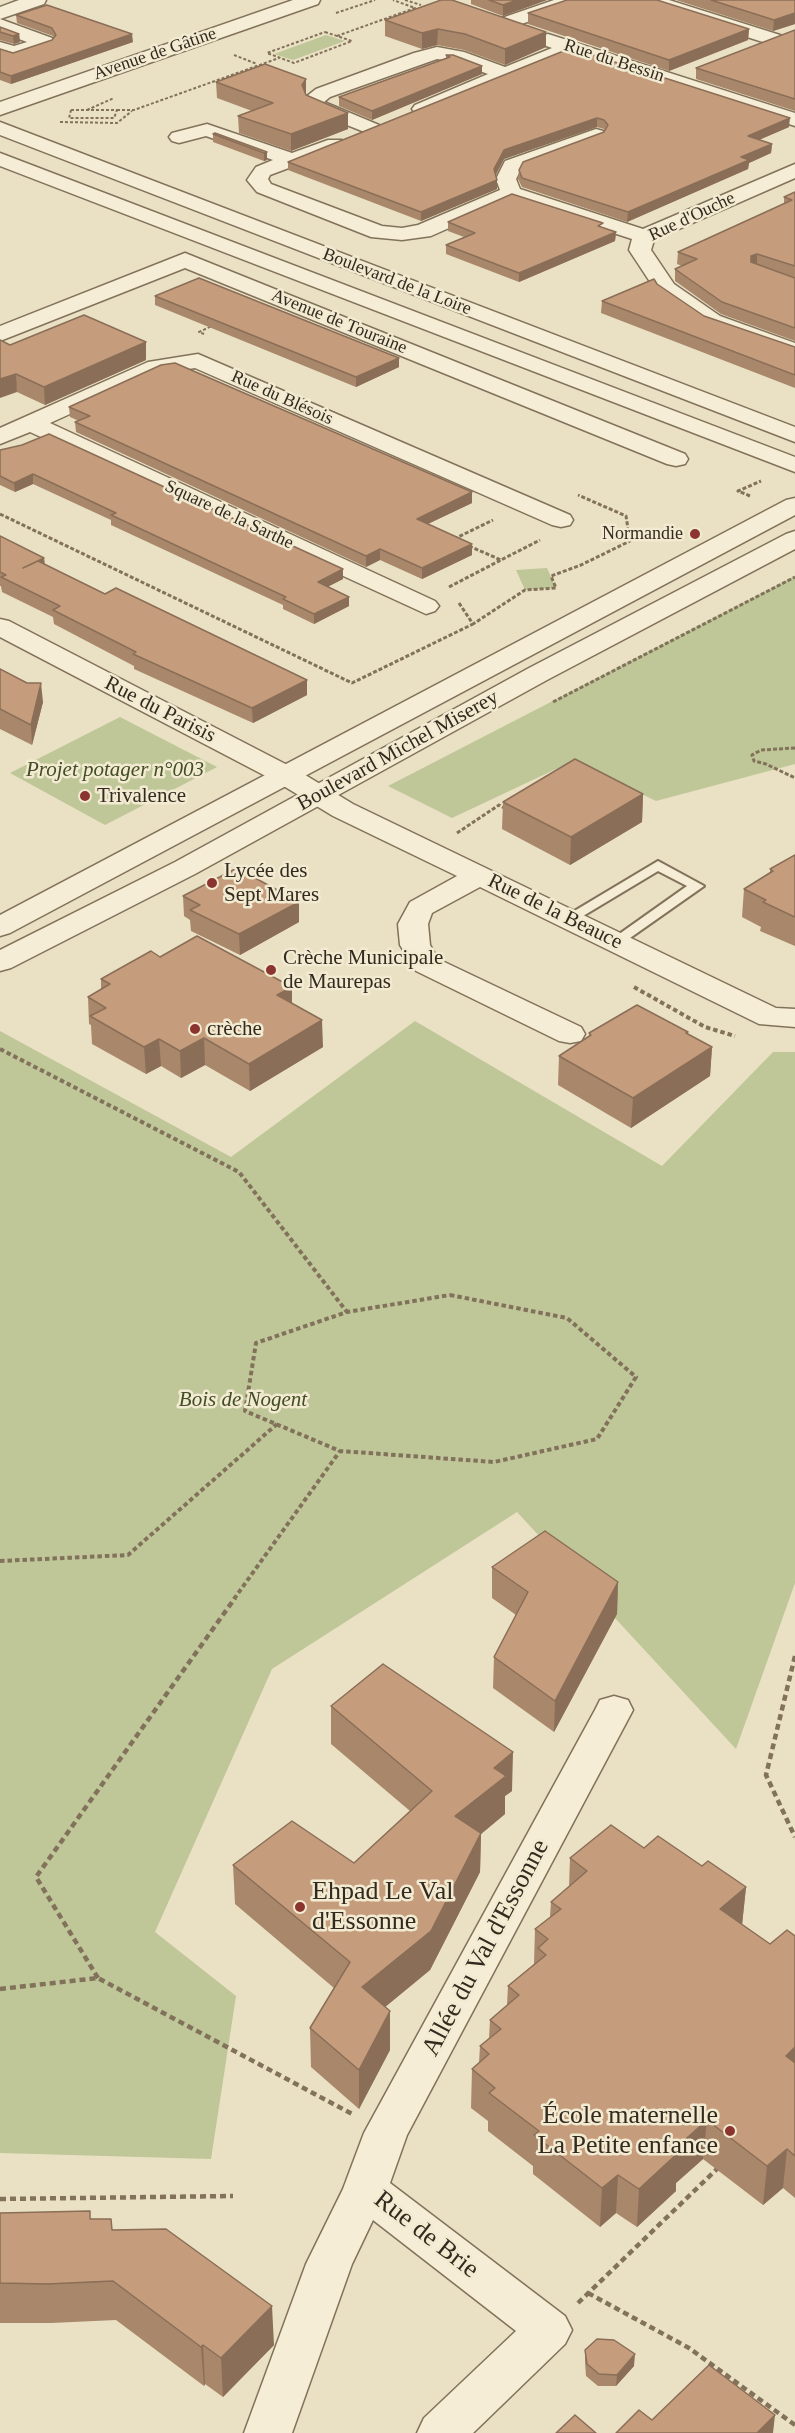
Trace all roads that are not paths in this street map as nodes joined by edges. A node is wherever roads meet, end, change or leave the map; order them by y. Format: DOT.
graph roads {
  1 [pos="38,0"];
  2 [pos="311,0"];
  3 [pos="572,0"];
  4 [pos="650,0"];
  5 [pos="0,13"];
  6 [pos="484,18"];
  7 [pos="503,24"];
  8 [pos="0,25"];
  9 [pos="795,31"];
  10 [pos="773,39"];
  11 [pos="0,48"];
  12 [pos="570,48"];
  13 [pos="744,51"];
  14 [pos="694,70"];
  15 [pos="505,74"];
  16 [pos="671,79"];
  17 [pos="0,109"];
  18 [pos="795,120"];
  19 [pos="0,125"];
  20 [pos="372,129"];
  21 [pos="596,135"];
  22 [pos="179,137"];
  23 [pos="0,159"];
  24 [pos="292,160"];
  25 [pos="790,177"];
  26 [pos="511,193"];
  27 [pos="644,236"];
  28 [pos="0,334"];
  29 [pos="795,351"];
  30 [pos="32,423"];
  31 [pos="795,435"];
  32 [pos="0,436"];
  33 [pos="676,459"];
  34 [pos="795,465"];
  35 [pos="795,505"];
  36 [pos="561,520"];
  37 [pos="795,539"];
  38 [pos="426,606"];
  39 [pos="0,627"];
  40 [pos="287,776"];
  41 [pos="318,795"];
  42 [pos="479,876"];
  43 [pos="568,919"];
  44 [pos="0,927"];
  45 [pos="615,942"];
  46 [pos="0,962"];
  47 [pos="795,1018"];
  48 [pos="570,1034"];
  49 [pos="614,1710"];
  50 [pos="365,2188"];
  51 [pos="268,2433"];
  52 [pos="441,2433"];
  1 -- 5 [label="street"];
  2 -- 17 [label="street, Avenue de Gâtine"];
  3 -- 7 [label="street"];
  4 -- 10 [label="street"];
  6 -- 7 [label="street, Rue du Bessin"];
  7 -- 12 [label="street, Rue du Bessin"];
  8 -- 11 [label="street"];
  9 -- 10 [label="street"];
  10 -- 13 [label="street"];
  12 -- 15 [label="street"];
  12 -- 16 [label="street, Rue du Bessin"];
  14 -- 16 [label="street"];
  15 -- 20 [label="street"];
  15 -- 20 [label="street"];
  16 -- 18 [label="street, Rue du Bessin"];
  19 -- 31 [label="street, Boulevard de la Loire"];
  20 -- 24 [label="street"];
  21 -- 26 [label="street"];
  22 -- 24 [label="street"];
  23 -- 34 [label="street, Boulevard de la Loire"];
  24 -- 26 [label="street"];
  25 -- 27 [label="street, Rue d'Ouche"];
  26 -- 27 [label="street"];
  27 -- 29 [label="street, Rue d'Ouche"];
  28 -- 33 [label="street, Avenue de Touraine"];
  30 -- 32 [label="street, Rue du Blésois"];
  30 -- 36 [label="street, Rue du Blésois"];
  30 -- 38 [label="street, Square de la Sarthe"];
  35 -- 40 [label="street, Boulevard Michel Miserey"];
  37 -- 41 [label="street, Boulevard Michel Miserey"];
  39 -- 40 [label="street, Rue du Parisis"];
  40 -- 41 [label="street, Rue du Parisis"];
  40 -- 44 [label="street, Boulevard Michel Miserey"];
  41 -- 42 [label="street, Rue de la Beauce"];
  41 -- 46 [label="street, Boulevard Michel Miserey"];
  42 -- 43 [label="street, Rue de la Beauce"];
  42 -- 48 [label="street"];
  43 -- 45 [label="street, Rue de la Beauce"];
  43 -- 45 [label="lane"];
  45 -- 47 [label="street, Rue de la Beauce"];
  49 -- 50 [label="street, Allée du Val d'Essonne"];
  50 -- 51 [label="street, Rue de Brie"];
  50 -- 52 [label="street, Rue de Brie"];
}
